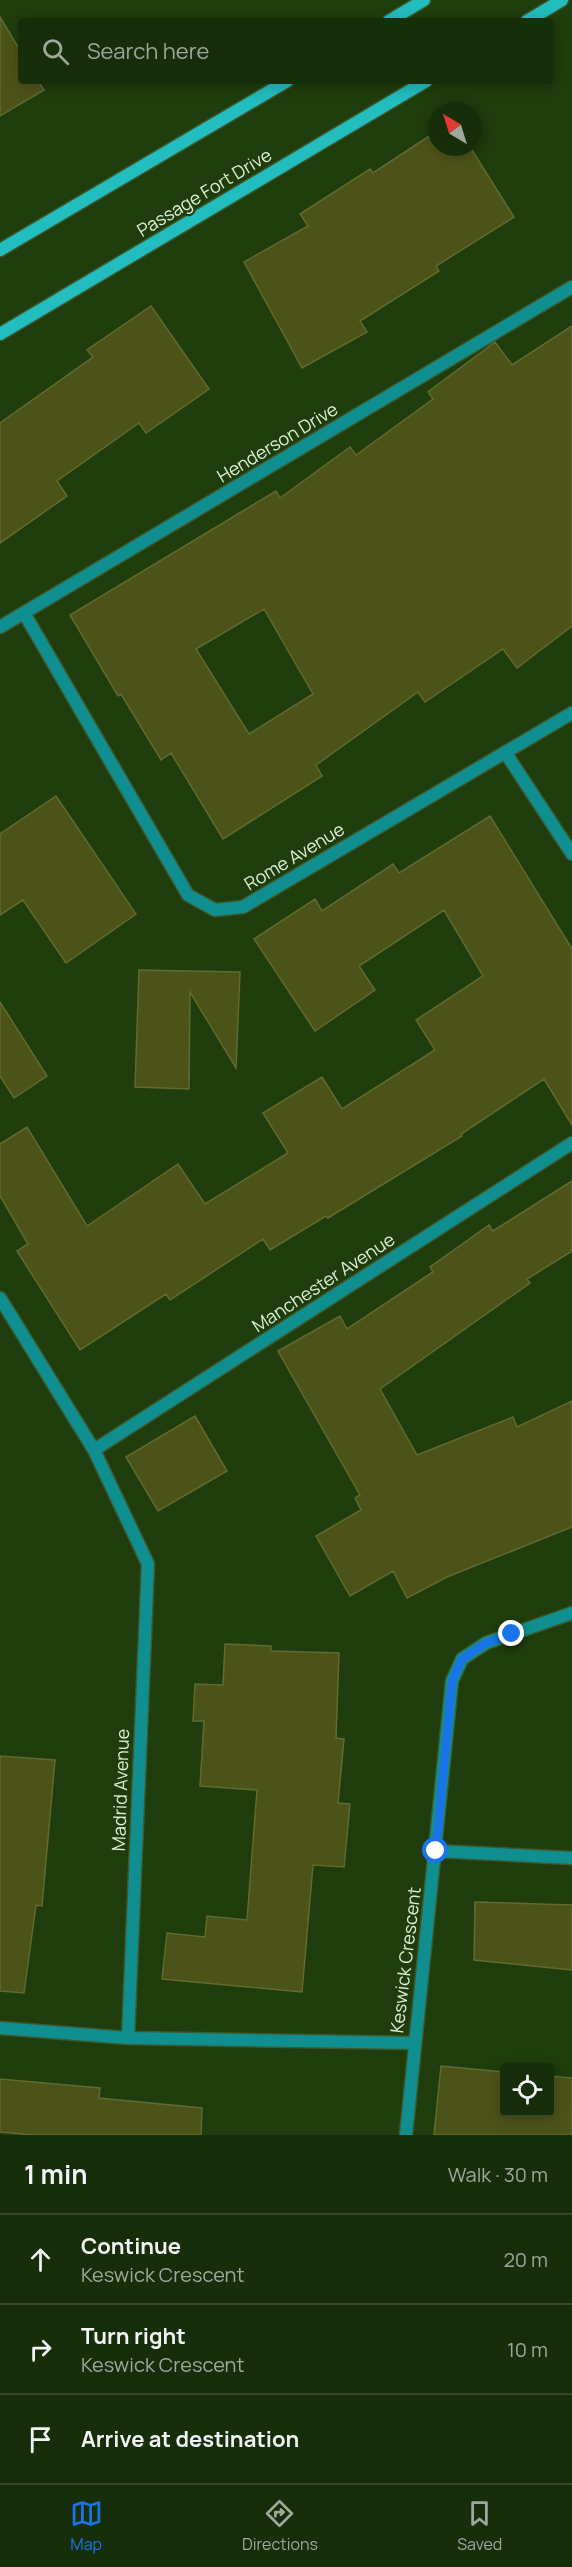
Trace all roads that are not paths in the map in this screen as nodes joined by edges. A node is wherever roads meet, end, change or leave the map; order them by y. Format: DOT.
graph roads {
  1 [pos="424,0"];
  2 [pos="562,0"];
  3 [pos="394,18"];
  4 [pos="532,18"];
  5 [pos="282,84"];
  6 [pos="421,84"];
  7 [pos="0,250"];
  8 [pos="572,287"];
  9 [pos="0,334"];
  10 [pos="24,613"];
  11 [pos="0,627"];
  12 [pos="572,713"];
  13 [pos="506,752"];
  14 [pos="572,854"];
  15 [pos="572,1143"];
  16 [pos="0,1298"];
  17 [pos="94,1450"];
  18 [pos="572,1614"];
  19 [pos="436,1851"];
  20 [pos="572,1858"];
  21 [pos="0,2028"];
  22 [pos="128,2038"];
  23 [pos="414,2043"];
  24 [pos="406,2135"];
  1 -- 3 [label="main road"];
  2 -- 4 [label="main road"];
  5 -- 7 [label="main road"];
  6 -- 9 [label="main road, Passage Fort Drive"];
  8 -- 10 [label="street, Henderson Drive"];
  10 -- 11 [label="street, Henderson Drive"];
  10 -- 13 [label="street, Rome Avenue"];
  12 -- 13 [label="street, Rome Avenue"];
  13 -- 14 [label="street"];
  15 -- 17 [label="street, Manchester Avenue"];
  16 -- 17 [label="street, Madrid Avenue"];
  17 -- 22 [label="street, Madrid Avenue"];
  18 -- 19 [label="street, Keswick Crescent"];
  19 -- 20 [label="street"];
  19 -- 23 [label="street, Keswick Crescent"];
  21 -- 22 [label="street"];
  22 -- 23 [label="street"];
  23 -- 24 [label="street, Keswick Crescent"];
}
